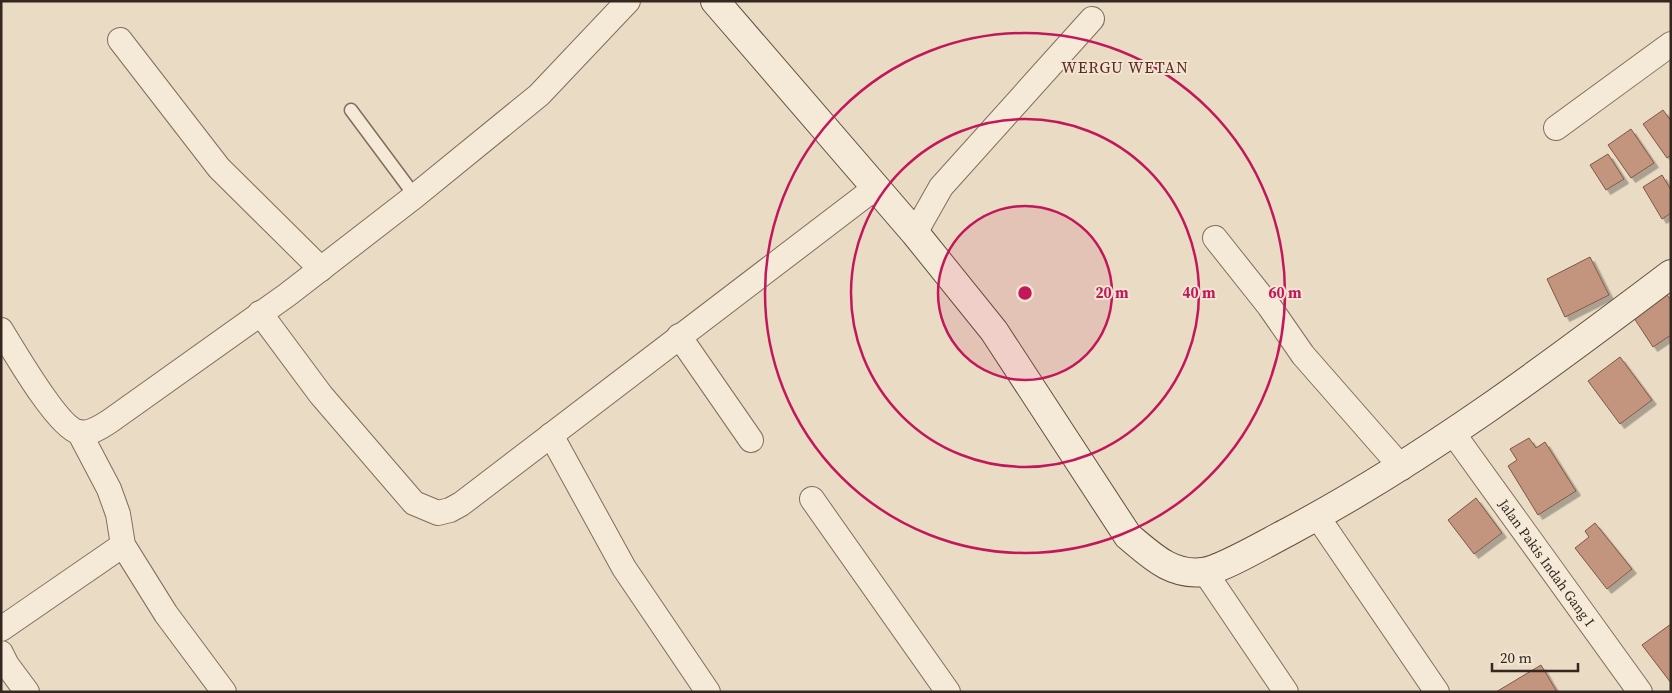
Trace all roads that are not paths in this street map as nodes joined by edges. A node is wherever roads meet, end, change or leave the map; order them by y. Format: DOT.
graph roads {
  1 [pos="628,1"];
  2 [pos="714,1"];
  3 [pos="1092,19"];
  4 [pos="120,40"];
  5 [pos="1671,44"];
  6 [pos="351,110"];
  7 [pos="1556,128"];
  8 [pos="875,188"];
  9 [pos="415,196"];
  10 [pos="914,233"];
  11 [pos="1214,238"];
  12 [pos="321,269"];
  13 [pos="1671,274"];
  14 [pos="260,313"];
  15 [pos="1,330"];
  16 [pos="679,336"];
  17 [pos="79,432"];
  18 [pos="1453,433"];
  19 [pos="551,435"];
  20 [pos="751,440"];
  21 [pos="1402,468"];
  22 [pos="812,499"];
  23 [pos="1317,516"];
  24 [pos="123,545"];
  25 [pos="1205,572"];
  26 [pos="1,629"];
  27 [pos="1,652"];
  28 [pos="699,688"];
  29 [pos="27,692"];
  30 [pos="224,692"];
  31 [pos="948,692"];
  32 [pos="1286,692"];
  33 [pos="1437,692"];
  34 [pos="1640,692"];
  1 -- 9 [label="street"];
  2 -- 8 [label="street"];
  3 -- 10 [label="street"];
  4 -- 12 [label="street"];
  5 -- 7 [label="street"];
  6 -- 9 [label="lane"];
  8 -- 10 [label="street"];
  8 -- 16 [label="street"];
  9 -- 12 [label="street"];
  10 -- 25 [label="street"];
  11 -- 21 [label="street"];
  12 -- 14 [label="street"];
  13 -- 18 [label="street"];
  14 -- 17 [label="street"];
  14 -- 19 [label="street"];
  15 -- 17 [label="street"];
  16 -- 19 [label="street"];
  16 -- 20 [label="street"];
  17 -- 24 [label="street"];
  18 -- 21 [label="street"];
  18 -- 34 [label="street, Jalan Pakis Indah Gang I"];
  19 -- 28 [label="street"];
  21 -- 23 [label="street"];
  22 -- 31 [label="street"];
  23 -- 25 [label="street"];
  23 -- 33 [label="street"];
  24 -- 26 [label="street"];
  24 -- 30 [label="street"];
  25 -- 32 [label="street"];
  27 -- 29 [label="street"];
}
